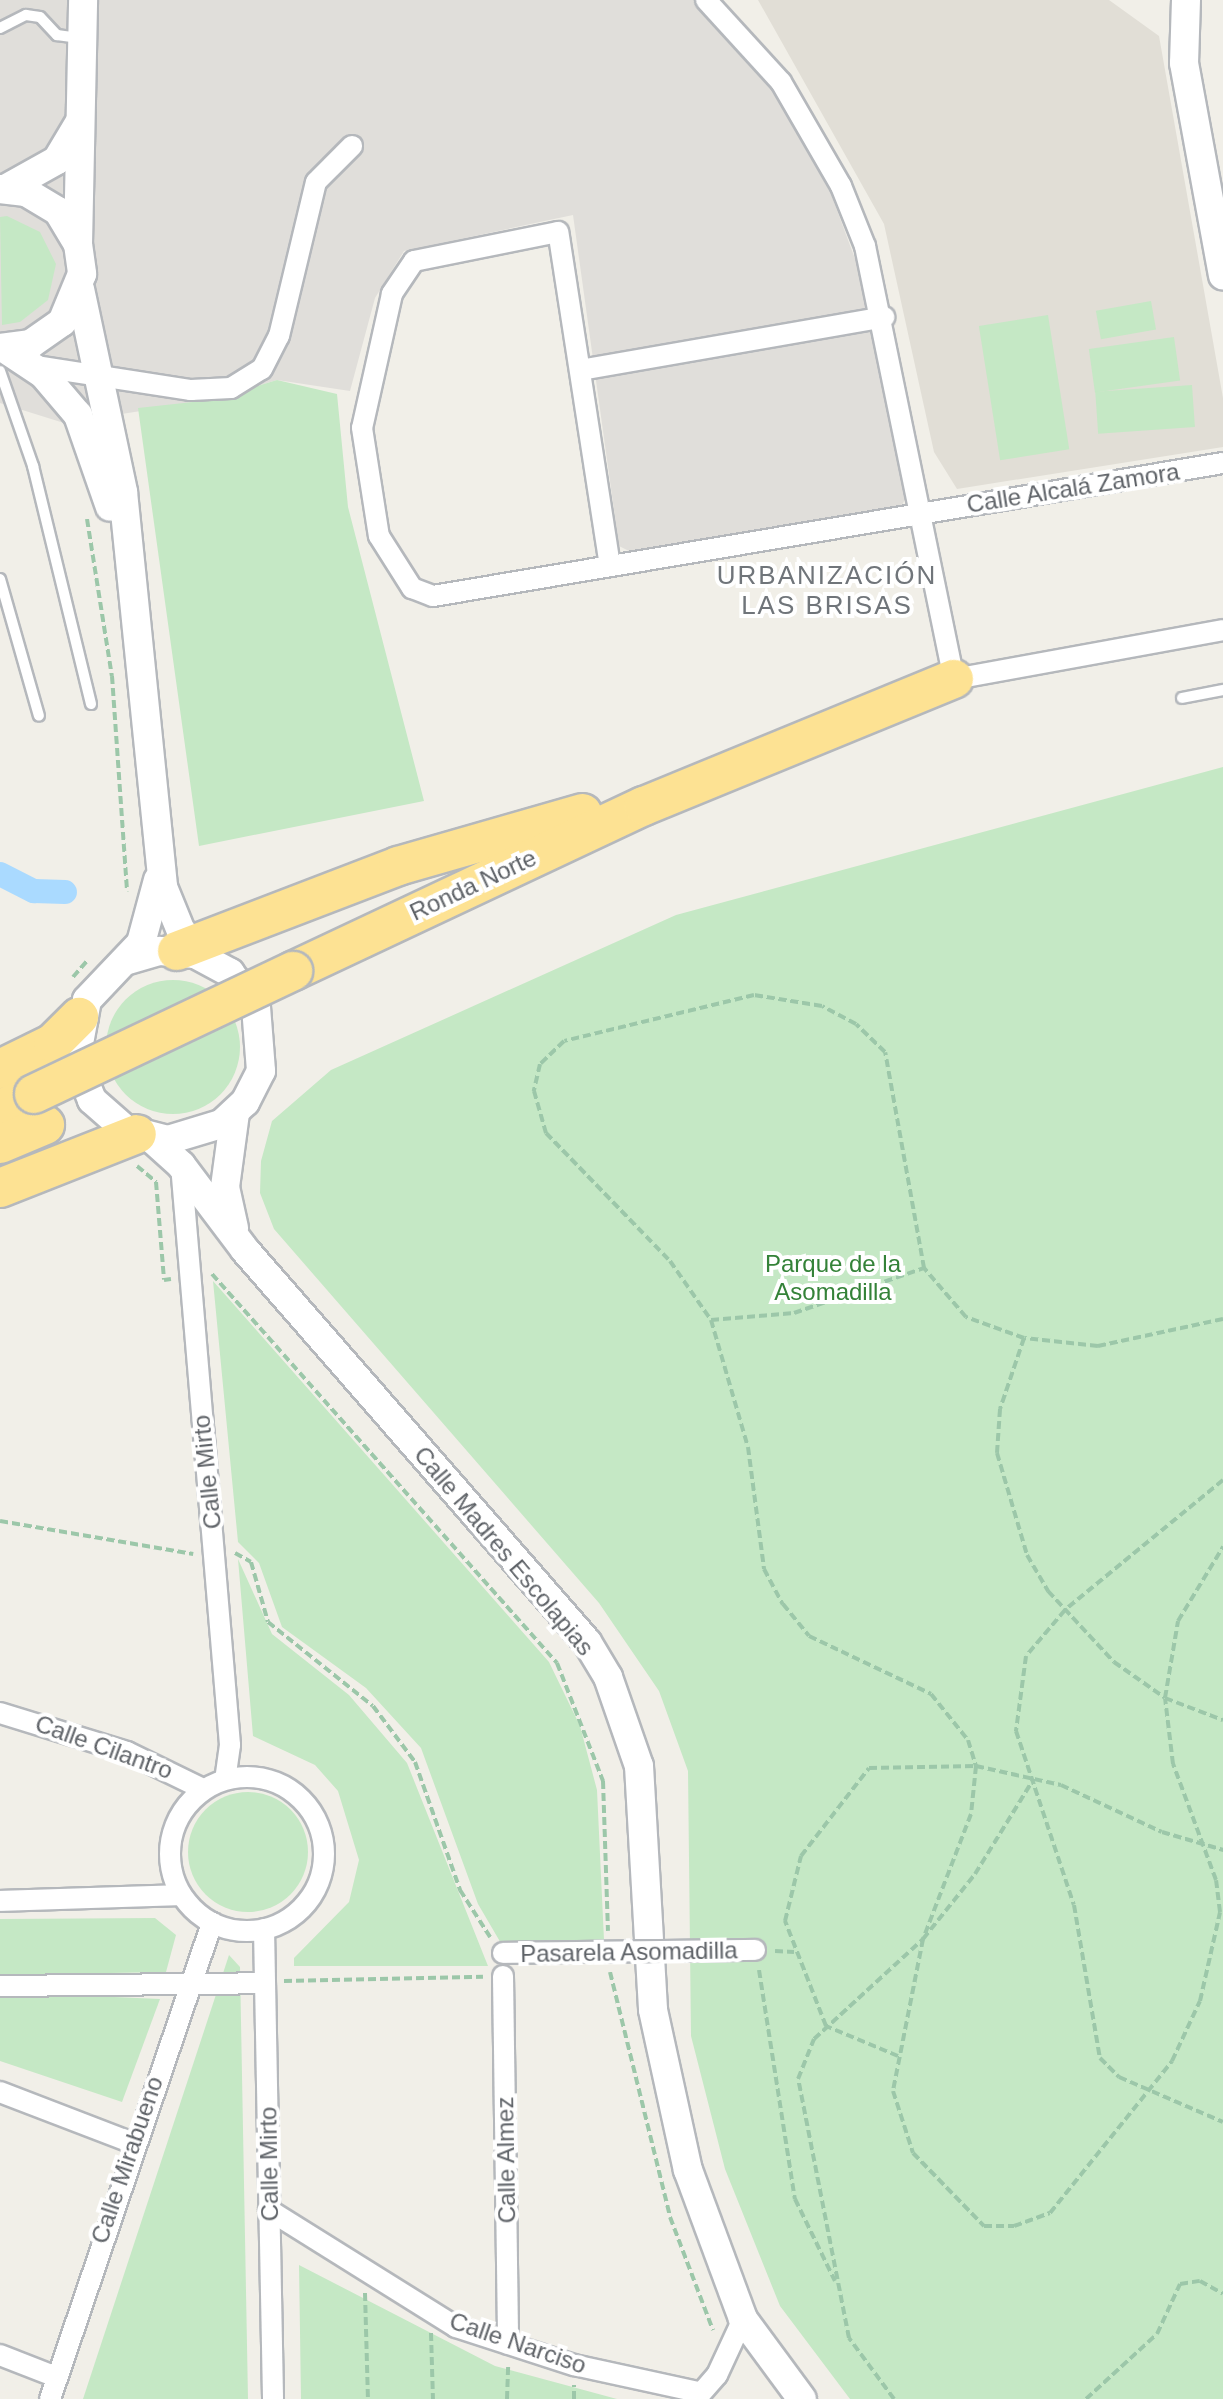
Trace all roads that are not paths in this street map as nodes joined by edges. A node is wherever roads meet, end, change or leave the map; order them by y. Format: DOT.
graph roads {
  1 [pos="83,0"];
  2 [pos="706,0"];
  3 [pos="1186,0"];
  4 [pos="0,28"];
  5 [pos="80,38"];
  6 [pos="79,123"];
  7 [pos="352,146"];
  8 [pos="2,188"];
  9 [pos="78,244"];
  10 [pos="1223,275"];
  11 [pos="80,289"];
  12 [pos="884,317"];
  13 [pos="1,356"];
  14 [pos="28,365"];
  15 [pos="581,370"];
  16 [pos="99,374"];
  17 [pos="1223,463"];
  18 [pos="924,512"];
  19 [pos="610,566"];
  20 [pos="129,572"];
  21 [pos="0,579"];
  22 [pos="1223,630"];
  23 [pos="954,679"];
  24 [pos="1223,690"];
  25 [pos="1182,698"];
  26 [pos="91,704"];
  27 [pos="39,716"];
  28 [pos="644,806"];
  29 [pos="159,866"];
  30 [pos="194,953"];
  31 [pos="128,960"];
  32 [pos="73,1003"];
  33 [pos="0,1069"];
  34 [pos="0,1109"];
  35 [pos="40,1110"];
  36 [pos="235,1113"];
  37 [pos="0,1144"];
  38 [pos="138,1146"];
  39 [pos="181,1165"];
  40 [pos="0,1188"];
  41 [pos="245,1250"];
  42 [pos="0,1713"];
  43 [pos="225,1779"];
  44 [pos="203,1789"];
  45 [pos="181,1895"];
  46 [pos="0,1901"];
  47 [pos="212,1923"];
  48 [pos="264,1929"];
  49 [pos="755,1950"];
  50 [pos="503,1953"];
  51 [pos="503,1976"];
  52 [pos="190,1982"];
  53 [pos="265,1983"];
  54 [pos="0,1986"];
  55 [pos="0,2092"];
  56 [pos="133,2143"];
  57 [pos="269,2210"];
  58 [pos="743,2319"];
  59 [pos="508,2344"];
  60 [pos="0,2355"];
  61 [pos="54,2376"];
  62 [pos="697,2396"];
  63 [pos="50,2399"];
  64 [pos="273,2399"];
  65 [pos="802,2399"];
  1 -- 5 [label="main road"];
  2 -- 12 [label="street"];
  3 -- 10 [label="main road"];
  4 -- 5 [label="lane"];
  5 -- 6 [label="main road"];
  6 -- 8 [label="main road"];
  6 -- 9 [label="main road"];
  7 -- 16 [label="street"];
  8 -- 9 [label="main road"];
  9 -- 11 [label="main road"];
  11 -- 13 [label="main road"];
  11 -- 16 [label="main road"];
  12 -- 15 [label="street"];
  12 -- 18 [label="street"];
  13 -- 14 [label="main road"];
  13 -- 26 [label="lane"];
  14 -- 16 [label="street"];
  14 -- 20 [label="main road"];
  15 -- 19 [label="street"];
  15 -- 19 [label="street, Calle Alcalá Zamora"];
  16 -- 20 [label="main road"];
  17 -- 18 [label="street, Calle Alcalá Zamora"];
  18 -- 19 [label="street, Calle Alcalá Zamora"];
  18 -- 23 [label="street"];
  20 -- 29 [label="main road"];
  21 -- 27 [label="lane"];
  22 -- 23 [label="street"];
  23 -- 28 [label="highway, Ronda Norte"];
  24 -- 25 [label="lane"];
  28 -- 30 [label="highway"];
  28 -- 35 [label="highway, Ronda Norte, bridge"];
  29 -- 30 [label="main road"];
  29 -- 31 [label="main road"];
  30 -- 31 [label="main road"];
  30 -- 36 [label="main road"];
  31 -- 32 [label="main road"];
  32 -- 33 [label="highway"];
  32 -- 38 [label="main road"];
  34 -- 35 [label="highway, Ronda Norte"];
  35 -- 37 [label="highway, Ronda Norte"];
  36 -- 38 [label="main road"];
  36 -- 41 [label="main road, Calle Madres Escolapias"];
  38 -- 39 [label="main road, Calle Madres Escolapias"];
  38 -- 40 [label="highway"];
  39 -- 41 [label="main road, Calle Madres Escolapias"];
  39 -- 43 [label="street, Calle Mirto"];
  41 -- 58 [label="main road, Calle Madres Escolapias"];
  42 -- 44 [label="street, Calle Cilantro"];
  43 -- 44 [label="street"];
  43 -- 48 [label="street"];
  44 -- 45 [label="street"];
  45 -- 46 [label="street"];
  45 -- 47 [label="street"];
  47 -- 48 [label="street"];
  47 -- 52 [label="street, Calle Mirabueno"];
  48 -- 53 [label="street, Calle Mirto"];
  49 -- 50 [label="street, Pasarela Asomadilla, bridge"];
  51 -- 59 [label="street, Calle Almez"];
  52 -- 53 [label="street"];
  52 -- 54 [label="street"];
  52 -- 56 [label="street, Calle Mirabueno"];
  53 -- 57 [label="street, Calle Mirto"];
  55 -- 56 [label="street"];
  56 -- 61 [label="street, Calle Mirabueno"];
  57 -- 59 [label="street, Calle Narciso"];
  57 -- 64 [label="street, Calle Mirto"];
  58 -- 62 [label="street"];
  58 -- 65 [label="main road, Calle Madres Escolapias"];
  59 -- 62 [label="street, Calle Narciso"];
  60 -- 61 [label="street"];
  61 -- 63 [label="street, Calle Mirabueno"];
}
